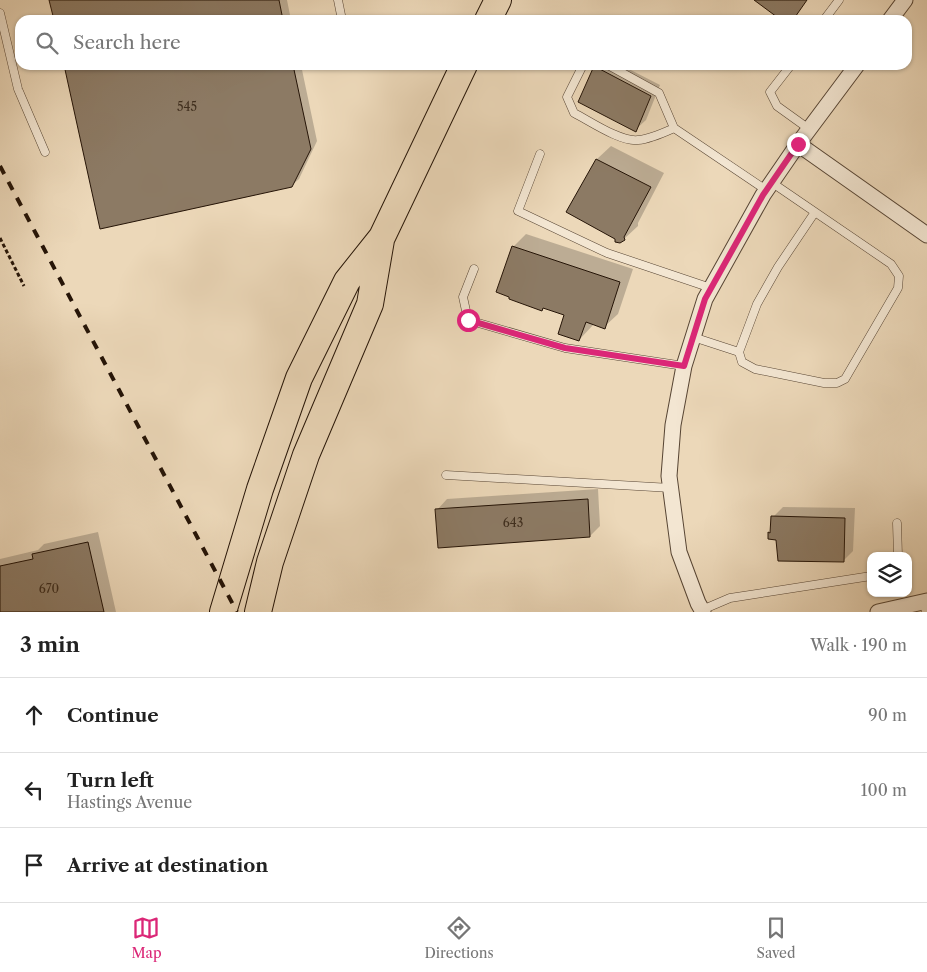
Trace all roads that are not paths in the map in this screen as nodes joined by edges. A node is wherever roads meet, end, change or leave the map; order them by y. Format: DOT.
graph roads {
  1 [pos="338,0"];
  2 [pos="498,0"];
  3 [pos="839,0"];
  4 [pos="905,0"];
  5 [pos="0,13"];
  6 [pos="341,15"];
  7 [pos="490,15"];
  8 [pos="828,15"];
  9 [pos="894,15"];
  10 [pos="462,70"];
  11 [pos="580,70"];
  12 [pos="617,70"];
  13 [pos="787,70"];
  14 [pos="853,70"];
  15 [pos="674,128"];
  16 [pos="809,129"];
  17 [pos="798,144"];
  18 [pos="45,152"];
  19 [pos="540,154"];
  20 [pos="769,186"];
  21 [pos="815,212"];
  22 [pos="927,235"];
  23 [pos="382,237"];
  24 [pos="474,269"];
  25 [pos="711,288"];
  26 [pos="693,337"];
  27 [pos="738,352"];
  28 [pos="684,366"];
  29 [pos="446,475"];
  30 [pos="671,488"];
  31 [pos="898,522"];
  32 [pos="898,552"];
  33 [pos="867,577"];
  34 [pos="926,605"];
  35 [pos="703,611"];
  36 [pos="223,612"];
  37 [pos="258,612"];
  38 [pos="878,612"];
  1 -- 6 [label="lane"];
  2 -- 7 [label="highway"];
  3 -- 8 [label="lane"];
  4 -- 9 [label="street"];
  5 -- 18 [label="lane"];
  10 -- 23 [label="highway"];
  11 -- 15 [label="lane"];
  12 -- 15 [label="lane"];
  13 -- 16 [label="lane"];
  14 -- 16 [label="street"];
  15 -- 20 [label="lane"];
  16 -- 17 [label="street"];
  17 -- 20 [label="street"];
  17 -- 22 [label="street"];
  19 -- 25 [label="lane"];
  20 -- 21 [label="lane"];
  20 -- 25 [label="street"];
  21 -- 27 [label="lane"];
  21 -- 27 [label="lane"];
  23 -- 36 [label="highway"];
  23 -- 37 [label="highway"];
  24 -- 28 [label="lane"];
  25 -- 26 [label="street"];
  26 -- 27 [label="lane"];
  26 -- 28 [label="street"];
  28 -- 30 [label="street"];
  29 -- 30 [label="lane"];
  30 -- 35 [label="street"];
  31 -- 32 [label="lane"];
  33 -- 35 [label="lane"];
  34 -- 38 [label="street"];
}
